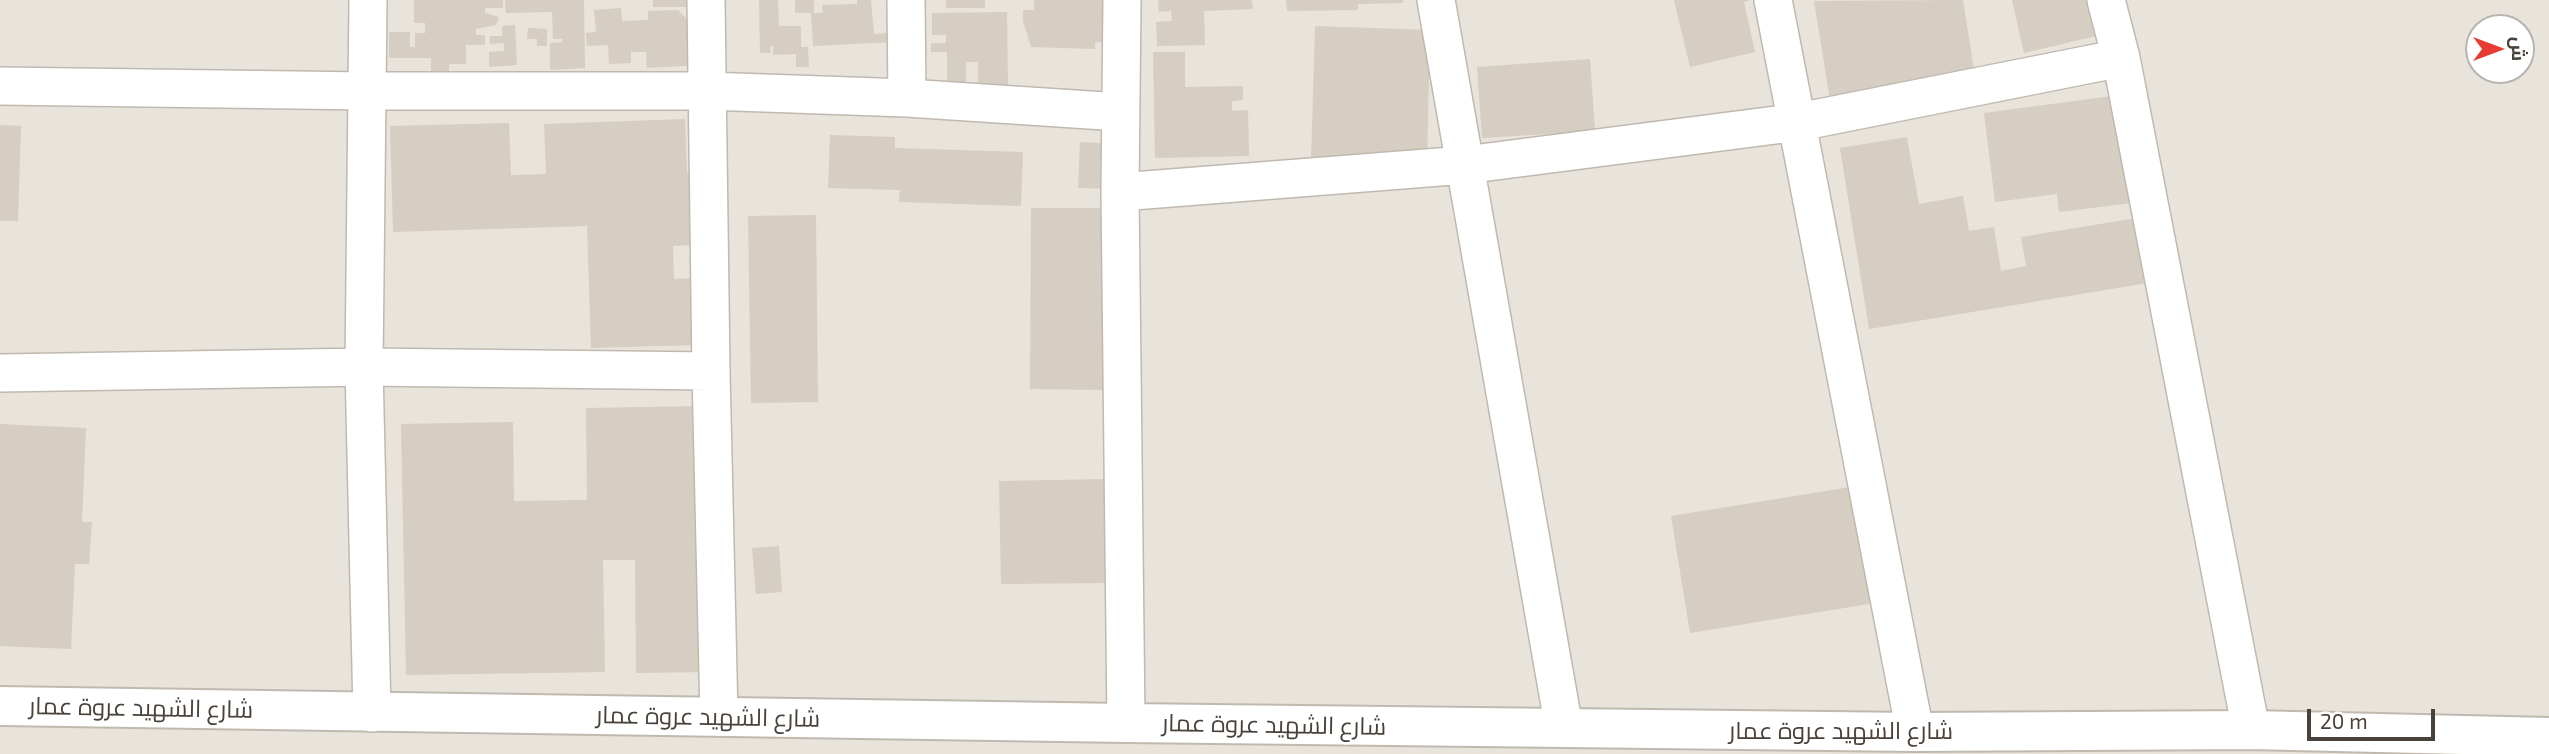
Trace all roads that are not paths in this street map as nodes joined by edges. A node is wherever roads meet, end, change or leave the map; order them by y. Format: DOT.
graph roads {
  1 [pos="368,0"];
  2 [pos="706,0"];
  3 [pos="906,0"];
  4 [pos="1122,0"];
  5 [pos="1436,0"];
  6 [pos="1773,0"];
  7 [pos="2105,0"];
  8 [pos="2121,58"];
  9 [pos="0,86"];
  10 [pos="367,91"];
  11 [pos="707,92"];
  12 [pos="907,98"];
  13 [pos="1120,112"];
  14 [pos="1798,122"];
  15 [pos="1465,165"];
  16 [pos="1120,192"];
  17 [pos="365,367"];
  18 [pos="711,371"];
  19 [pos="0,373"];
  20 [pos="0,706"];
  21 [pos="372,713"];
  22 [pos="719,717"];
  23 [pos="1126,723"];
  24 [pos="1564,728"];
  25 [pos="2251,730"];
  26 [pos="1914,732"];
  27 [pos="2549,737"];
  1 -- 10 [label="street"];
  2 -- 11 [label="street"];
  3 -- 12 [label="street"];
  4 -- 13 [label="street"];
  5 -- 15 [label="street"];
  6 -- 14 [label="street"];
  7 -- 8 [label="street"];
  8 -- 14 [label="street"];
  8 -- 25 [label="street"];
  9 -- 10 [label="street"];
  10 -- 11 [label="street"];
  10 -- 17 [label="street"];
  11 -- 12 [label="street"];
  11 -- 18 [label="street"];
  12 -- 13 [label="street"];
  13 -- 16 [label="street"];
  14 -- 15 [label="street"];
  14 -- 26 [label="street"];
  15 -- 16 [label="street"];
  15 -- 24 [label="street"];
  16 -- 23 [label="street"];
  17 -- 18 [label="street"];
  17 -- 19 [label="street"];
  17 -- 21 [label="street"];
  18 -- 22 [label="street"];
  20 -- 21 [label="street, شارع الشهيد عروة عمار"];
  21 -- 22 [label="street, شارع الشهيد عروة عمار"];
  22 -- 23 [label="street, شارع الشهيد عروة عمار"];
  23 -- 24 [label="street, شارع الشهيد عروة عمار"];
  24 -- 26 [label="street, شارع الشهيد عروة عمار"];
  25 -- 26 [label="street, شارع الشهيد عروة عمار"];
  25 -- 27 [label="street, شارع الشهيد عروة عمار"];
}
